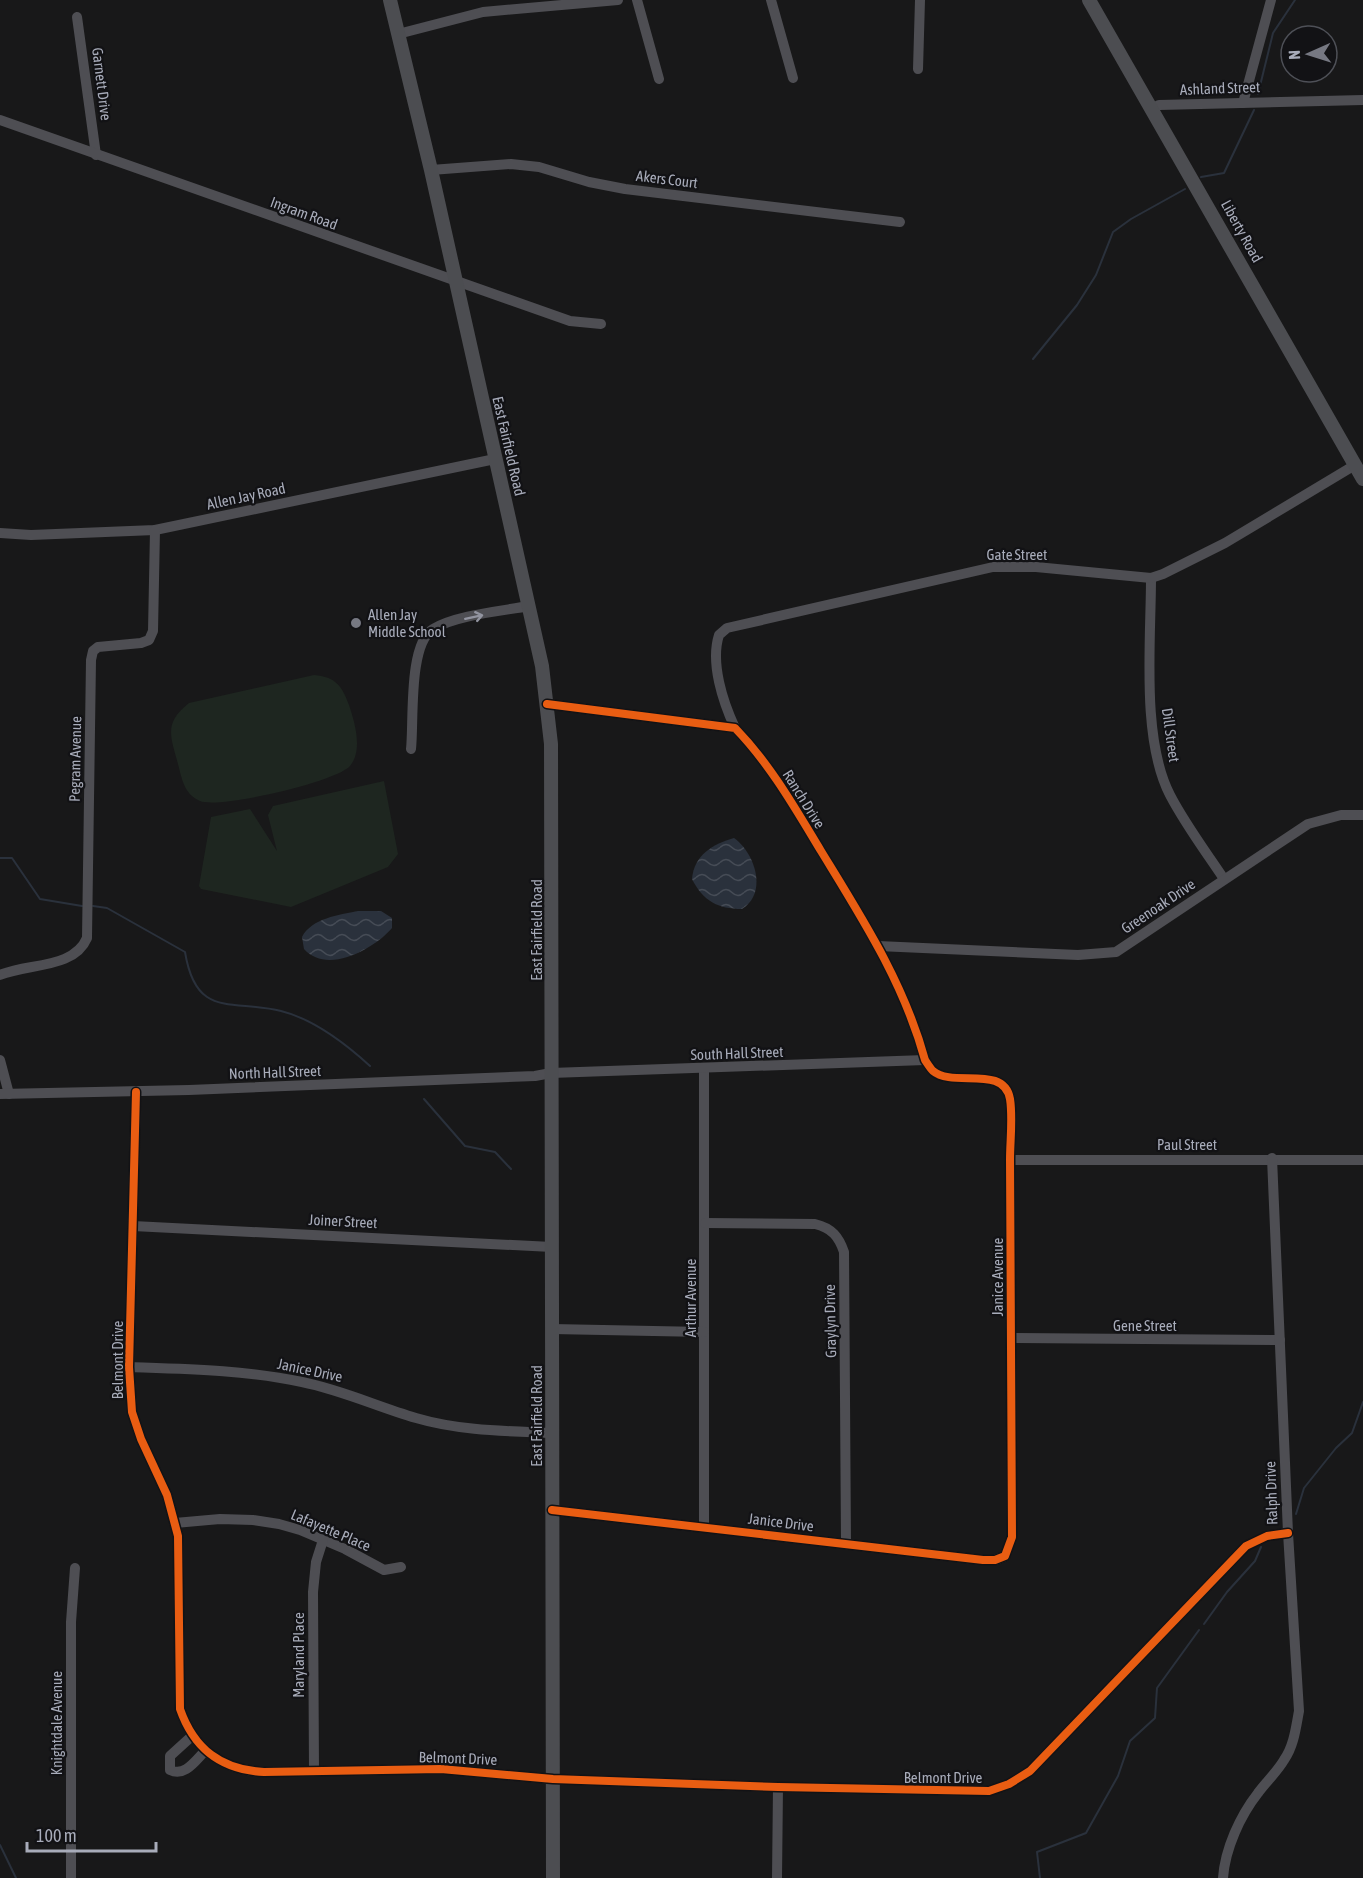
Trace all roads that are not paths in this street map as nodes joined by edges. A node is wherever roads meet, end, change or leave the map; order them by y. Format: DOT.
graph roads {
  1 [pos="390,0"];
  2 [pos="618,0"];
  3 [pos="638,0"];
  4 [pos="771,0"];
  5 [pos="920,0"];
  6 [pos="1089,0"];
  7 [pos="1271,0"];
  8 [pos="77,17"];
  9 [pos="398,34"];
  10 [pos="918,69"];
  11 [pos="793,78"];
  12 [pos="659,80"];
  13 [pos="1363,100"];
  14 [pos="1244,103"];
  15 [pos="1151,109"];
  16 [pos="0,120"];
  17 [pos="96,155"];
  18 [pos="431,170"];
  19 [pos="900,222"];
  20 [pos="457,283"];
  21 [pos="601,324"];
  22 [pos="495,459"];
  23 [pos="1355,465"];
  24 [pos="1363,479"];
  25 [pos="155,530"];
  26 [pos="0,533"];
  27 [pos="1151,578"];
  28 [pos="528,606"];
  29 [pos="547,704"];
  30 [pos="735,728"];
  31 [pos="411,749"];
  32 [pos="1363,815"];
  33 [pos="1224,879"];
  34 [pos="878,946"];
  35 [pos="0,975"];
  36 [pos="0,1060"];
  37 [pos="925,1060"];
  38 [pos="704,1069"];
  39 [pos="551,1073"];
  40 [pos="136,1092"];
  41 [pos="4,1094"];
  42 [pos="1272,1158"];
  43 [pos="1010,1160"];
  44 [pos="1363,1160"];
  45 [pos="705,1223"];
  46 [pos="133,1226"];
  47 [pos="552,1246"];
  48 [pos="552,1329"];
  49 [pos="704,1332"];
  50 [pos="1011,1338"];
  51 [pos="1280,1340"];
  52 [pos="129,1367"];
  53 [pos="552,1433"];
  54 [pos="552,1510"];
  55 [pos="176,1523"];
  56 [pos="704,1526"];
  57 [pos="1288,1533"];
  58 [pos="323,1540"];
  59 [pos="846,1544"];
  60 [pos="1005,1556"];
  61 [pos="401,1567"];
  62 [pos="75,1568"];
  63 [pos="192,1736"];
  64 [pos="205,1751"];
  65 [pos="314,1771"];
  66 [pos="553,1779"];
  67 [pos="778,1787"];
  68 [pos="71,1878"];
  69 [pos="553,1878"];
  70 [pos="777,1878"];
  71 [pos="1223,1878"];
  1 -- 9 [label="main road, East Fairfield Road"];
  2 -- 9 [label="street"];
  3 -- 12 [label="street"];
  4 -- 11 [label="street"];
  5 -- 10 [label="street"];
  6 -- 15 [label="main road, Liberty Road"];
  7 -- 14 [label="street"];
  8 -- 17 [label="street, Garnett Drive"];
  9 -- 18 [label="main road, East Fairfield Road"];
  13 -- 14 [label="street, Ashland Street"];
  14 -- 15 [label="street, Ashland Street"];
  15 -- 23 [label="main road, Liberty Road"];
  16 -- 17 [label="street, Ingram Road"];
  17 -- 20 [label="street, Ingram Road"];
  18 -- 19 [label="street, Akers Court"];
  18 -- 20 [label="main road, East Fairfield Road"];
  20 -- 21 [label="street, Ingram Road"];
  20 -- 22 [label="main road, East Fairfield Road"];
  22 -- 25 [label="street, Allen Jay Road"];
  22 -- 28 [label="main road, East Fairfield Road"];
  23 -- 24 [label="main road, Liberty Road"];
  23 -- 27 [label="street, Gate Street"];
  25 -- 26 [label="street, Allen Jay Road"];
  25 -- 35 [label="street, Pegram Avenue"];
  27 -- 30 [label="street, Gate Street"];
  27 -- 33 [label="street, Dill Street"];
  28 -- 29 [label="main road, East Fairfield Road"];
  31 -- 28 [label="street, one-way"];
  29 -- 30 [label="street"];
  29 -- 39 [label="main road, East Fairfield Road"];
  30 -- 34 [label="street, Ranch Drive"];
  32 -- 33 [label="street, Greenoak Drive"];
  33 -- 34 [label="street, Greenoak Drive"];
  34 -- 37 [label="street, Ranch Drive"];
  36 -- 41 [label="street"];
  37 -- 38 [label="street, South Hall Street"];
  37 -- 43 [label="street, Janice Avenue"];
  38 -- 39 [label="street, South Hall Street"];
  38 -- 45 [label="street, Arthur Avenue"];
  39 -- 40 [label="street, North Hall Street"];
  39 -- 47 [label="main road, East Fairfield Road"];
  40 -- 41 [label="street, North Hall Street"];
  40 -- 46 [label="street, Belmont Drive"];
  42 -- 43 [label="street, Paul Street"];
  42 -- 44 [label="street, Paul Street"];
  42 -- 51 [label="street, Ralph Drive"];
  43 -- 50 [label="street, Janice Avenue"];
  45 -- 49 [label="street, Arthur Avenue"];
  45 -- 59 [label="street, Graylyn Drive"];
  46 -- 47 [label="street, Joiner Street"];
  46 -- 52 [label="street, Belmont Drive"];
  47 -- 48 [label="main road, East Fairfield Road"];
  48 -- 49 [label="street"];
  48 -- 53 [label="main road, East Fairfield Road"];
  49 -- 56 [label="street, Arthur Avenue"];
  50 -- 51 [label="street, Gene Street"];
  50 -- 60 [label="street, Janice Avenue"];
  51 -- 57 [label="street, Ralph Drive"];
  52 -- 53 [label="street, Janice Drive"];
  52 -- 55 [label="street, Belmont Drive"];
  53 -- 54 [label="main road, East Fairfield Road"];
  54 -- 56 [label="street, Janice Drive"];
  54 -- 66 [label="main road, East Fairfield Road"];
  55 -- 58 [label="street, Lafayette Place"];
  55 -- 63 [label="street, Belmont Drive"];
  56 -- 59 [label="street, Janice Drive"];
  57 -- 67 [label="street, Belmont Drive"];
  57 -- 71 [label="street, Ralph Drive"];
  58 -- 61 [label="street, Lafayette Place"];
  58 -- 65 [label="street, Maryland Place"];
  59 -- 60 [label="street, Janice Drive"];
  62 -- 68 [label="street, Knightdale Avenue"];
  63 -- 64 [label="street, Belmont Drive"];
  63 -- 64 [label="street"];
  64 -- 65 [label="street, Belmont Drive"];
  65 -- 66 [label="street, Belmont Drive"];
  66 -- 67 [label="street, Belmont Drive"];
  66 -- 69 [label="main road, East Fairfield Road"];
  67 -- 70 [label="street"];
}
